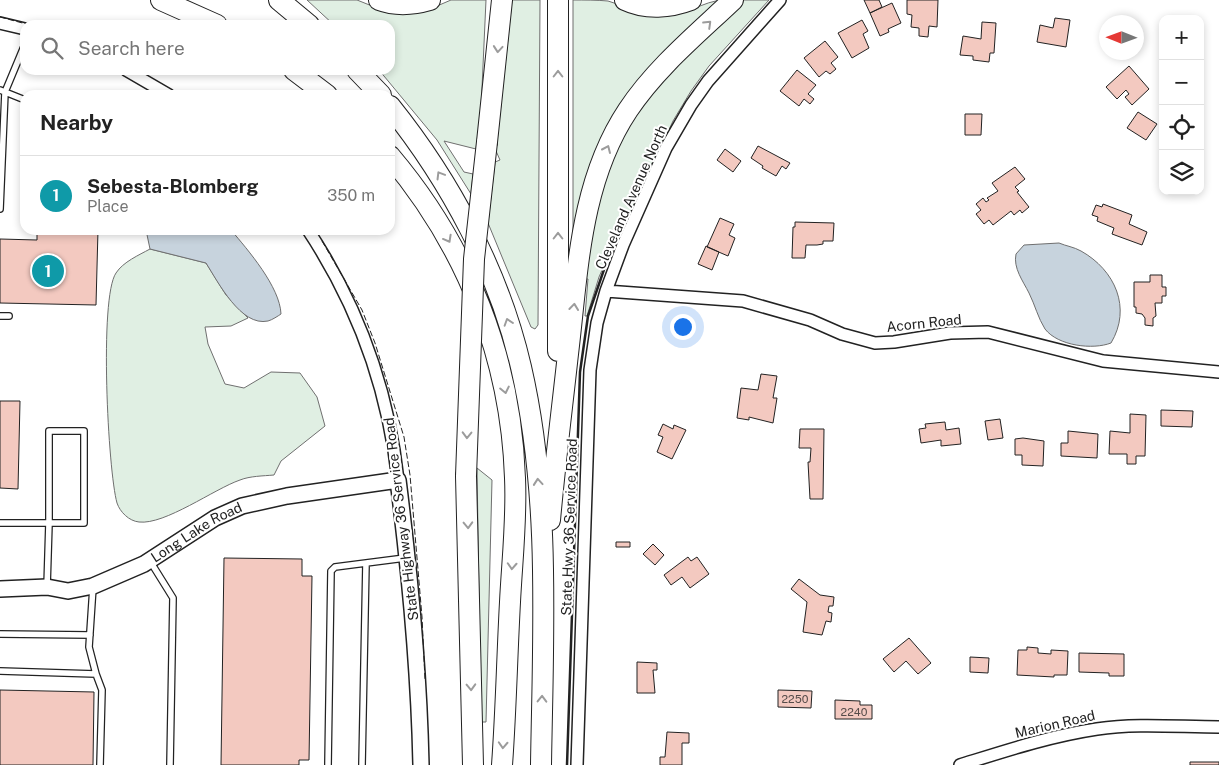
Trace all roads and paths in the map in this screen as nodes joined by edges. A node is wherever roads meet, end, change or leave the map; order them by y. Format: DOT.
graph roads {
  1 [pos="161,0"];
  2 [pos="279,0"];
  3 [pos="379,0"];
  4 [pos="430,0"];
  5 [pos="502,0"];
  6 [pos="558,0"];
  7 [pos="625,0"];
  8 [pos="691,0"];
  9 [pos="732,0"];
  10 [pos="780,0"];
  11 [pos="206,20"];
  12 [pos="303,20"];
  13 [pos="0,23"];
  14 [pos="20,29"];
  15 [pos="20,54"];
  16 [pos="135,75"];
  17 [pos="301,75"];
  18 [pos="362,75"];
  19 [pos="160,90"];
  20 [pos="320,90"];
  21 [pos="376,90"];
  22 [pos="2,91"];
  23 [pos="20,98"];
  24 [pos="395,113"];
  25 [pos="395,163"];
  26 [pos="0,209"];
  27 [pos="311,235"];
  28 [pos="606,291"];
  29 [pos="0,316"];
  30 [pos="9,316"];
  31 [pos="1219,372"];
  32 [pos="555,460"];
  33 [pos="398,480"];
  34 [pos="0,523"];
  35 [pos="49,524"];
  36 [pos="407,558"];
  37 [pos="149,560"];
  38 [pos="366,563"];
  39 [pos="94,586"];
  40 [pos="47,587"];
  41 [pos="0,589"];
  42 [pos="544,600"];
  43 [pos="0,634"];
  44 [pos="90,635"];
  45 [pos="0,671"];
  46 [pos="96,674"];
  47 [pos="1219,727"];
  48 [pos="100,765"];
  49 [pos="170,765"];
  50 [pos="328,765"];
  51 [pos="362,765"];
  52 [pos="421,765"];
  53 [pos="474,765"];
  54 [pos="502,765"];
  55 [pos="541,765"];
  56 [pos="577,765"];
  57 [pos="960,765"];
  1 -- 11 [label="highway"];
  2 -- 12 [label="highway"];
  3 -- 4 [label="highway"];
  5 -- 53 [label="highway, one-way, bridge"];
  32 -- 6 [label="highway, one-way"];
  7 -- 8 [label="highway"];
  32 -- 9 [label="highway, one-way"];
  10 -- 28 [label="street, Cleveland Avenue North"];
  13 -- 14 [label="street"];
  15 -- 22 [label="lane"];
  16 -- 19 [label="street"];
  17 -- 20 [label="highway"];
  18 -- 21 [label="highway"];
  22 -- 23 [label="lane"];
  22 -- 26 [label="lane"];
  42 -- 24 [label="highway, one-way"];
  25 -- 54 [label="highway, one-way"];
  27 -- 33 [label="street, State Highway 36 Service Road"];
  28 -- 31 [label="street, Acorn Road"];
  28 -- 56 [label="street, State Hwy 36 Service Road"];
  29 -- 30 [label="lane"];
  32 -- 42 [label="highway"];
  33 -- 36 [label="street, State Highway 36 Service Road"];
  33 -- 37 [label="street, Long Lake Road"];
  34 -- 35 [label="lane"];
  35 -- 35 [label="lane"];
  35 -- 40 [label="lane"];
  36 -- 38 [label="lane"];
  36 -- 52 [label="street, State Highway 36 Service Road"];
  37 -- 39 [label="street, Long Lake Road"];
  37 -- 49 [label="lane"];
  38 -- 50 [label="lane"];
  38 -- 51 [label="lane"];
  39 -- 40 [label="street, Long Lake Road"];
  39 -- 44 [label="lane"];
  40 -- 41 [label="street, Long Lake Road"];
  55 -- 42 [label="highway, one-way"];
  43 -- 44 [label="lane"];
  44 -- 46 [label="lane"];
  45 -- 46 [label="lane"];
  46 -- 48 [label="lane"];
  47 -- 57 [label="street, Marion Road"];
}
